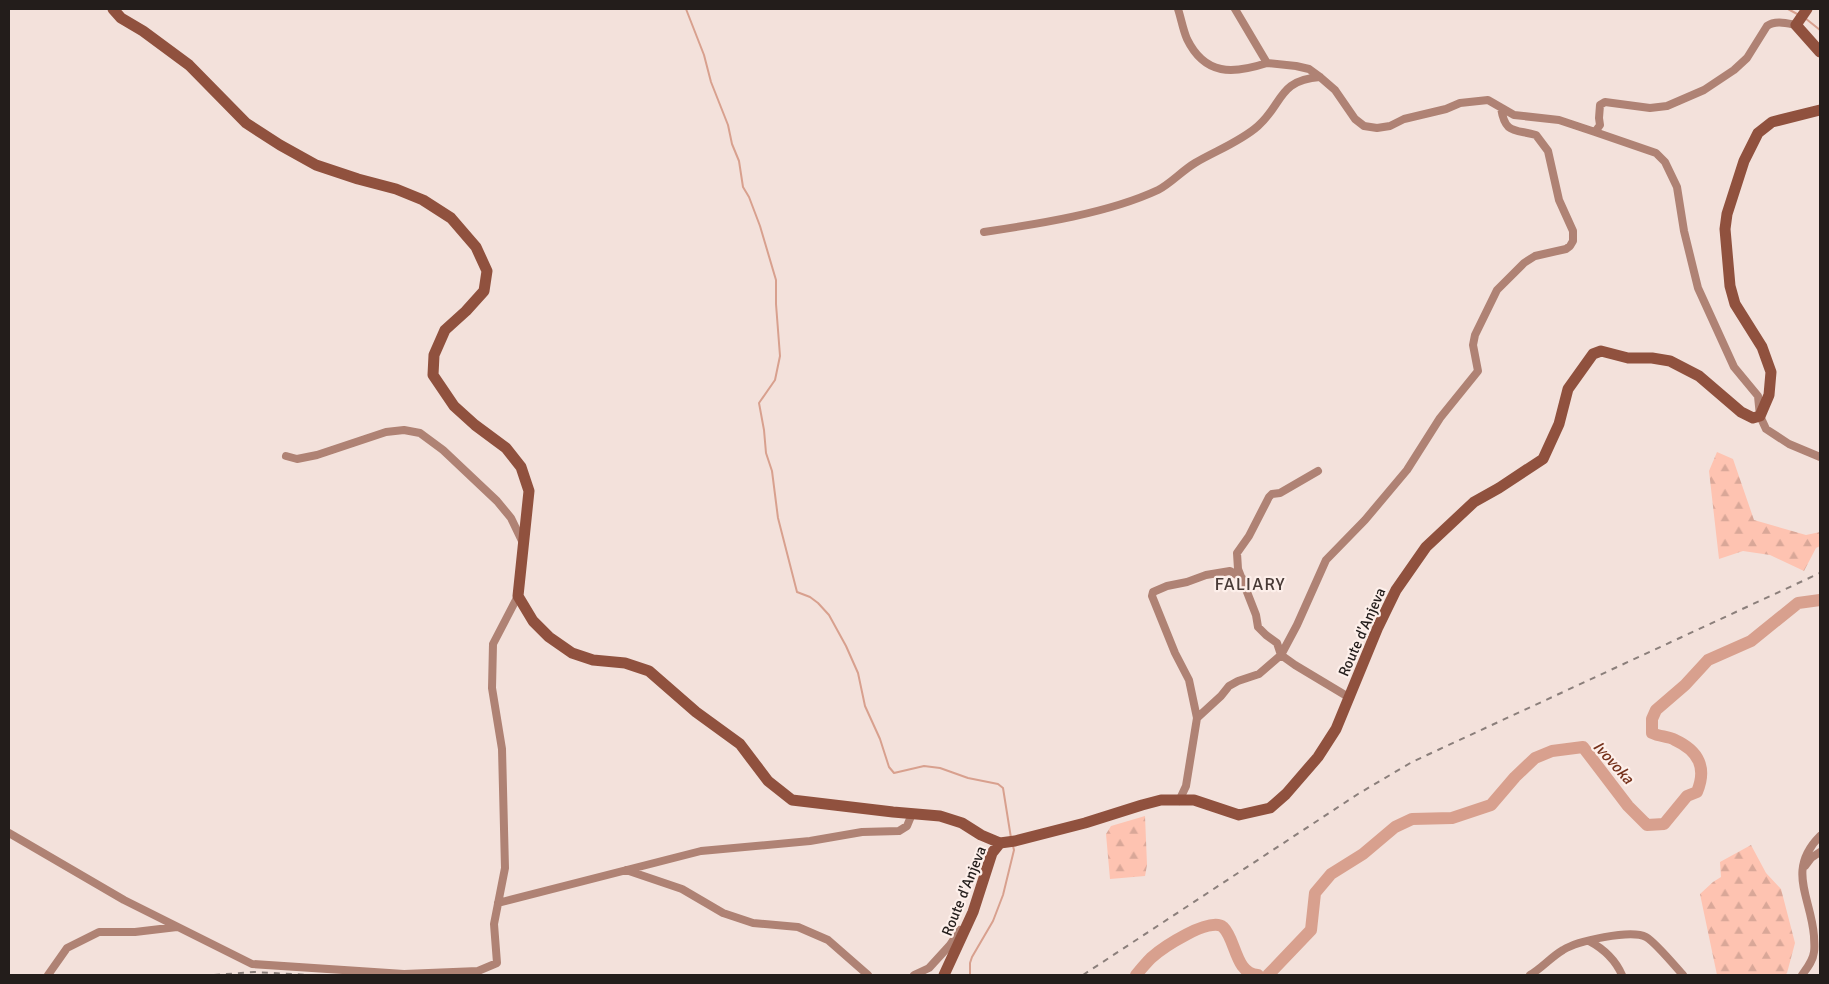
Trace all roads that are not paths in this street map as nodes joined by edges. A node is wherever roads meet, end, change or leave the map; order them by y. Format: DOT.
graph roads {
  1 [pos="113,9"];
  2 [pos="1178,9"];
  3 [pos="1235,9"];
  4 [pos="1807,9"];
  5 [pos="1797,23"];
  6 [pos="1820,52"];
  7 [pos="1267,63"];
  8 [pos="1320,77"];
  9 [pos="1501,108"];
  10 [pos="1820,110"];
  11 [pos="1595,132"];
  12 [pos="984,232"];
  13 [pos="1760,416"];
  14 [pos="286,456"];
  15 [pos="1820,457"];
  16 [pos="1318,471"];
  17 [pos="524,545"];
  18 [pos="1242,578"];
  19 [pos="518,596"];
  20 [pos="1281,655"];
  21 [pos="1350,698"];
  22 [pos="1197,718"];
  23 [pos="1180,801"];
  24 [pos="912,814"];
  25 [pos="9,833"];
  26 [pos="981,835"];
  27 [pos="1820,836"];
  28 [pos="1006,843"];
  29 [pos="1820,852"];
  30 [pos="987,865"];
  31 [pos="1802,869"];
  32 [pos="626,870"];
  33 [pos="498,903"];
  34 [pos="972,912"];
  35 [pos="177,927"];
  36 [pos="1589,941"];
  37 [pos="48,975"];
  38 [pos="868,975"];
  39 [pos="914,975"];
  40 [pos="944,975"];
  41 [pos="1530,975"];
  42 [pos="1622,975"];
  43 [pos="1683,975"];
  44 [pos="1802,975"];
  1 -- 17 [label="street"];
  2 -- 7 [label="street"];
  3 -- 7 [label="street"];
  4 -- 5 [label="street"];
  5 -- 6 [label="street"];
  5 -- 11 [label="street"];
  7 -- 8 [label="street"];
  8 -- 9 [label="street"];
  8 -- 12 [label="street"];
  9 -- 11 [label="street"];
  9 -- 20 [label="street"];
  10 -- 13 [label="street"];
  11 -- 13 [label="street"];
  13 -- 15 [label="street"];
  13 -- 21 [label="street, Route d'Anjeva"];
  14 -- 17 [label="street"];
  16 -- 18 [label="street"];
  17 -- 19 [label="street"];
  18 -- 20 [label="street"];
  18 -- 22 [label="street"];
  19 -- 24 [label="street"];
  19 -- 33 [label="street"];
  20 -- 21 [label="street"];
  20 -- 22 [label="street"];
  21 -- 23 [label="street, Route d'Anjeva"];
  22 -- 23 [label="street"];
  23 -- 28 [label="street, Route d'Anjeva"];
  24 -- 26 [label="street"];
  24 -- 32 [label="street"];
  25 -- 35 [label="street"];
  26 -- 28 [label="street"];
  26 -- 30 [label="street"];
  27 -- 31 [label="street"];
  28 -- 30 [label="street, Route d'Anjeva"];
  29 -- 31 [label="street"];
  30 -- 34 [label="street, Route d'Anjeva"];
  31 -- 44 [label="street"];
  32 -- 33 [label="street"];
  32 -- 38 [label="street"];
  33 -- 35 [label="street"];
  34 -- 39 [label="street"];
  34 -- 40 [label="street, Route d'Anjeva"];
  35 -- 37 [label="street"];
  36 -- 41 [label="street"];
  36 -- 42 [label="street"];
  36 -- 43 [label="street"];
}
